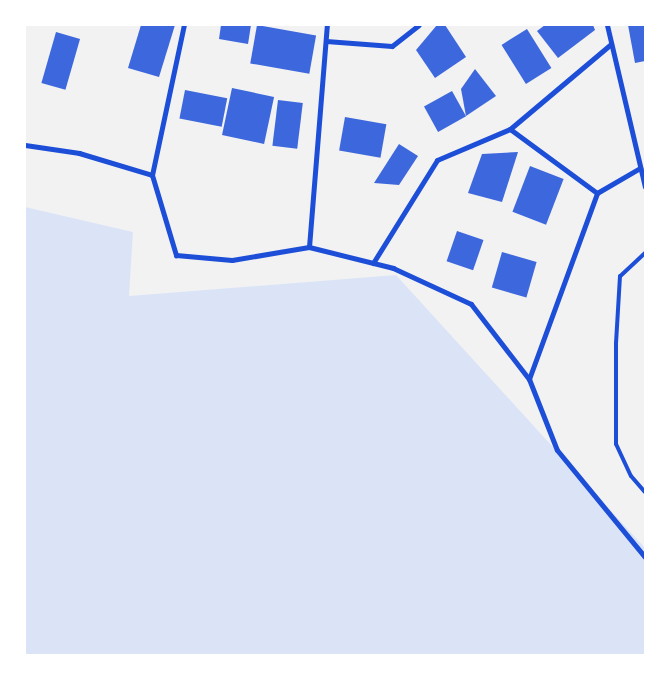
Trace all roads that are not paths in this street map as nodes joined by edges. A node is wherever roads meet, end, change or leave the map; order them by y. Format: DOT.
graph roads {
  1 [pos="184,25"];
  2 [pos="327,25"];
  3 [pos="419,25"];
  4 [pos="607,25"];
  5 [pos="326,41"];
  6 [pos="612,44"];
  7 [pos="510,129"];
  8 [pos="25,146"];
  9 [pos="640,168"];
  10 [pos="152,175"];
  11 [pos="645,187"];
  12 [pos="597,193"];
  13 [pos="309,247"];
  14 [pos="645,253"];
  15 [pos="374,263"];
  16 [pos="530,379"];
  17 [pos="645,492"];
  18 [pos="645,557"];
  1 -- 10 [label="street"];
  2 -- 5 [label="street"];
  3 -- 5 [label="street"];
  4 -- 6 [label="street"];
  5 -- 13 [label="street"];
  6 -- 7 [label="street"];
  6 -- 9 [label="street"];
  7 -- 12 [label="street"];
  7 -- 15 [label="street"];
  8 -- 10 [label="street"];
  9 -- 11 [label="street"];
  9 -- 12 [label="street"];
  10 -- 13 [label="street"];
  12 -- 16 [label="street"];
  13 -- 15 [label="street"];
  14 -- 17 [label="lane"];
  15 -- 16 [label="street"];
  16 -- 18 [label="street"];
}
